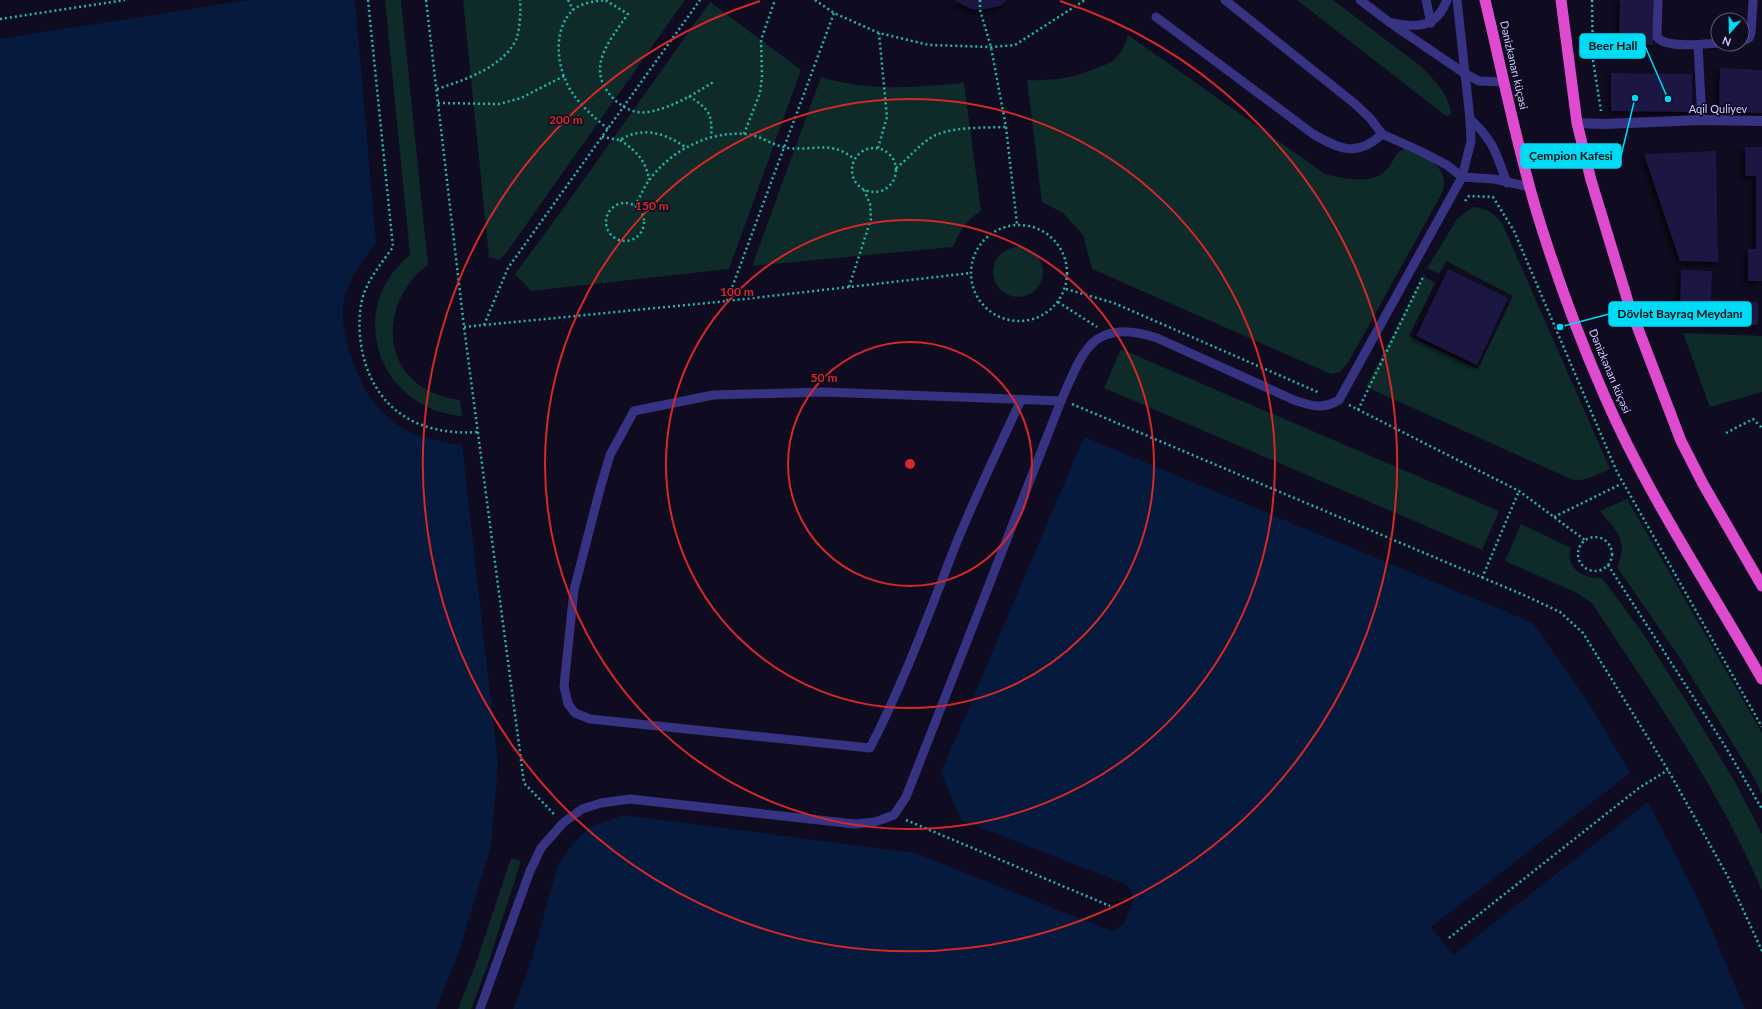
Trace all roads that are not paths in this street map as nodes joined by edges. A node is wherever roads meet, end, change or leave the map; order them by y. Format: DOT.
graph roads {
  1 [pos="1225,0"];
  2 [pos="1360,0"];
  3 [pos="1426,0"];
  4 [pos="1447,0"];
  5 [pos="1457,0"];
  6 [pos="1485,0"];
  7 [pos="1561,0"];
  8 [pos="1658,0"];
  9 [pos="1753,0"];
  10 [pos="1156,17"];
  11 [pos="1389,22"];
  12 [pos="1431,23"];
  13 [pos="1750,36"];
  14 [pos="1710,44"];
  15 [pos="1698,45"];
  16 [pos="1464,73"];
  17 [pos="1504,82"];
  18 [pos="1470,119"];
  19 [pos="1702,120"];
  20 [pos="1762,121"];
  21 [pos="1577,123"];
  22 [pos="1382,134"];
  23 [pos="1462,177"];
  24 [pos="1507,182"];
  25 [pos="1530,187"];
  26 [pos="1021,400"];
  27 [pos="1061,400"];
  28 [pos="1762,586"];
  29 [pos="1762,679"];
  30 [pos="480,1009"];
  1 -- 22 [label="lane"];
  2 -- 11 [label="lane"];
  3 -- 12 [label="lane"];
  4 -- 12 [label="lane"];
  5 -- 16 [label="lane"];
  6 -- 17 [label="highway, Dənizkənarı küçəsi"];
  7 -- 21 [label="highway"];
  8 -- 15 [label="lane"];
  9 -- 13 [label="lane"];
  10 -- 22 [label="lane"];
  11 -- 12 [label="lane"];
  11 -- 16 [label="lane"];
  14 -- 15 [label="lane"];
  15 -- 19 [label="lane"];
  16 -- 17 [label="lane"];
  16 -- 18 [label="lane"];
  17 -- 25 [label="highway, Dənizkənarı küçəsi"];
  18 -- 23 [label="lane"];
  18 -- 24 [label="lane"];
  19 -- 20 [label="street, Aqil Quliyev"];
  19 -- 21 [label="street, Aqil Quliyev"];
  21 -- 28 [label="highway"];
  22 -- 23 [label="lane"];
  23 -- 24 [label="lane"];
  23 -- 27 [label="lane"];
  24 -- 25 [label="lane"];
  25 -- 29 [label="highway, Dənizkənarı küçəsi"];
  26 -- 26 [label="lane"];
  26 -- 27 [label="lane"];
  27 -- 30 [label="lane"];
}
